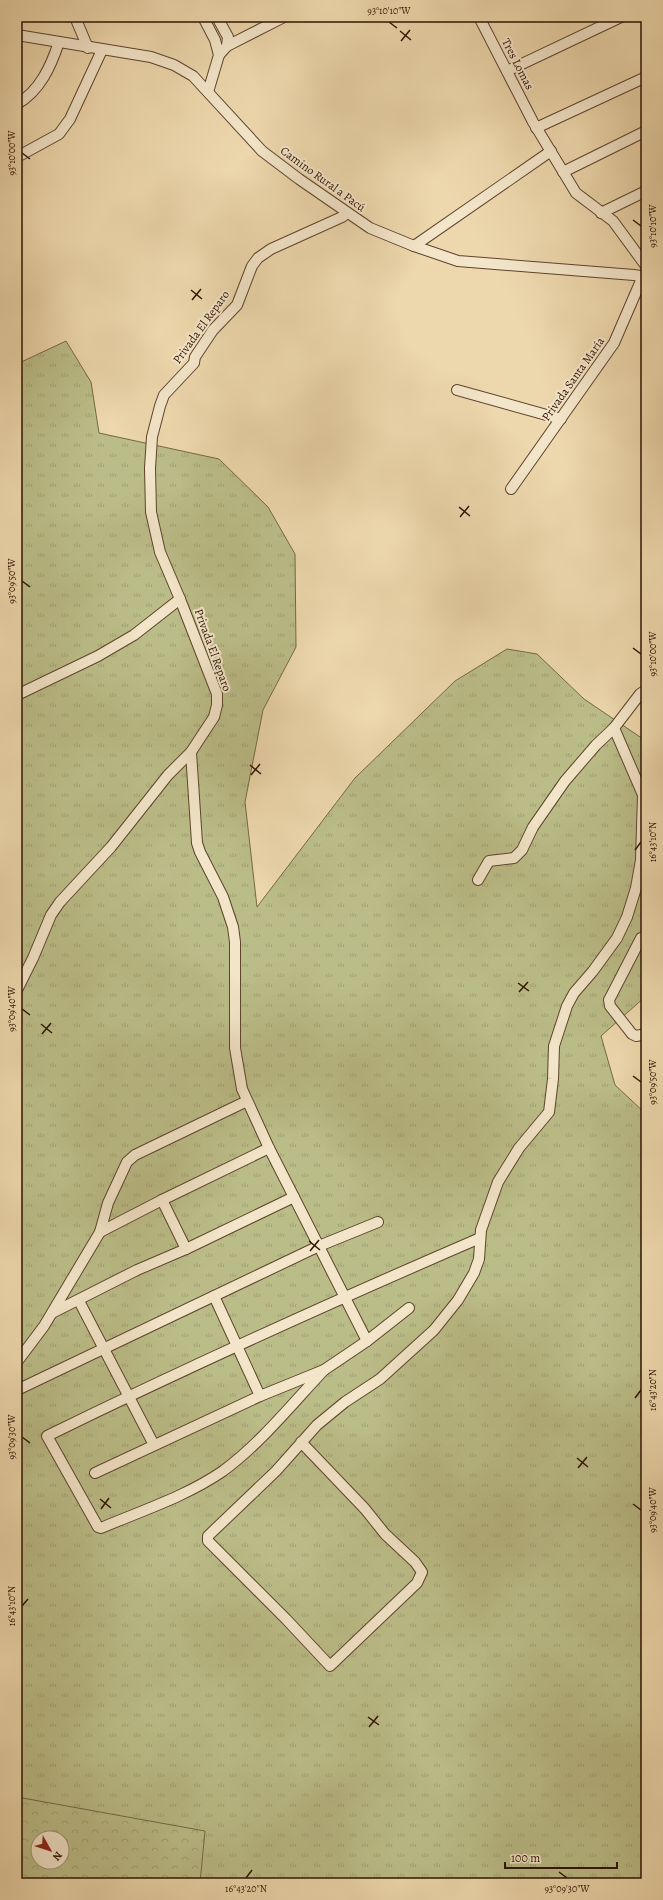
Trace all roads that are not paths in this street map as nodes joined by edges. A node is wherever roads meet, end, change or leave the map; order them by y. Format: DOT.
graph roads {
  1 [pos="75,17"];
  2 [pos="203,17"];
  3 [pos="217,17"];
  4 [pos="284,17"];
  5 [pos="479,17"];
  6 [pos="621,17"];
  7 [pos="17,35"];
  8 [pos="59,42"];
  9 [pos="227,46"];
  10 [pos="88,48"];
  11 [pos="102,50"];
  12 [pos="219,55"];
  13 [pos="506,71"];
  14 [pos="646,77"];
  15 [pos="208,92"];
  16 [pos="17,104"];
  17 [pos="535,125"];
  18 [pos="646,131"];
  19 [pos="551,151"];
  20 [pos="17,157"];
  21 [pos="563,172"];
  22 [pos="646,191"];
  23 [pos="347,213"];
  24 [pos="601,213"];
  25 [pos="414,246"];
  26 [pos="646,266"];
  27 [pos="644,277"];
  28 [pos="457,390"];
  29 [pos="561,419"];
  30 [pos="512,489"];
  31 [pos="180,599"];
  32 [pos="646,690"];
  33 [pos="17,695"];
  34 [pos="614,728"];
  35 [pos="191,752"];
  36 [pos="478,880"];
  37 [pos="641,938"];
  38 [pos="17,990"];
  39 [pos="645,1037"];
  40 [pos="247,1101"];
  41 [pos="270,1148"];
  42 [pos="294,1196"];
  43 [pos="162,1200"];
  44 [pos="378,1222"];
  45 [pos="100,1232"];
  46 [pos="480,1238"];
  47 [pos="319,1246"];
  48 [pos="186,1249"];
  49 [pos="214,1296"];
  50 [pos="344,1297"];
  51 [pos="79,1301"];
  52 [pos="409,1308"];
  53 [pos="52,1313"];
  54 [pos="367,1341"];
  55 [pos="236,1347"];
  56 [pos="103,1348"];
  57 [pos="17,1362"];
  58 [pos="324,1370"];
  59 [pos="17,1390"];
  60 [pos="128,1396"];
  61 [pos="260,1396"];
  62 [pos="301,1442"];
  63 [pos="154,1445"];
  64 [pos="96,1473"];
  1 -- 10 [label="street"];
  2 -- 12 [label="street"];
  3 -- 9 [label="street"];
  4 -- 9 [label="street"];
  5 -- 13 [label="street, Tres Lomas"];
  6 -- 13 [label="street"];
  7 -- 8 [label="street, Camino Rural a Pacú"];
  8 -- 10 [label="street, Camino Rural a Pacú"];
  8 -- 16 [label="street"];
  9 -- 12 [label="street"];
  10 -- 11 [label="street, Camino Rural a Pacú"];
  11 -- 15 [label="street, Camino Rural a Pacú"];
  11 -- 20 [label="street"];
  12 -- 15 [label="street"];
  13 -- 17 [label="street, Tres Lomas"];
  14 -- 17 [label="street"];
  15 -- 23 [label="street, Camino Rural a Pacú"];
  17 -- 19 [label="street, Tres Lomas"];
  18 -- 21 [label="street"];
  19 -- 21 [label="street, Tres Lomas"];
  19 -- 25 [label="street"];
  21 -- 24 [label="street, Tres Lomas"];
  22 -- 24 [label="street"];
  23 -- 25 [label="street, Camino Rural a Pacú"];
  23 -- 31 [label="street, Privada El Reparo"];
  24 -- 26 [label="street, Tres Lomas"];
  25 -- 27 [label="street, Camino Rural a Pacú"];
  27 -- 29 [label="street, Privada Santa María"];
  28 -- 29 [label="street"];
  29 -- 30 [label="street, Privada Santa María"];
  31 -- 33 [label="street"];
  31 -- 35 [label="street, Privada El Reparo"];
  32 -- 34 [label="street"];
  34 -- 36 [label="street"];
  34 -- 46 [label="street"];
  35 -- 38 [label="street, Privada El Reparo"];
  35 -- 40 [label="street"];
  37 -- 39 [label="street"];
  40 -- 41 [label="street"];
  40 -- 45 [label="street"];
  41 -- 42 [label="street"];
  41 -- 43 [label="street"];
  42 -- 47 [label="street"];
  42 -- 48 [label="street"];
  43 -- 45 [label="street"];
  43 -- 48 [label="street"];
  44 -- 47 [label="street"];
  45 -- 53 [label="street"];
  46 -- 50 [label="street"];
  46 -- 62 [label="street"];
  47 -- 49 [label="street"];
  47 -- 50 [label="street"];
  48 -- 51 [label="street"];
  49 -- 55 [label="street"];
  49 -- 56 [label="street"];
  50 -- 54 [label="street"];
  50 -- 55 [label="street"];
  51 -- 53 [label="street"];
  51 -- 56 [label="street"];
  52 -- 54 [label="street"];
  53 -- 57 [label="street"];
  54 -- 58 [label="street"];
  55 -- 60 [label="street"];
  55 -- 61 [label="street"];
  56 -- 59 [label="street"];
  56 -- 60 [label="street"];
  58 -- 60 [label="street"];
  58 -- 61 [label="street"];
  60 -- 63 [label="street"];
  61 -- 63 [label="street"];
  62 -- 62 [label="street"];
  63 -- 64 [label="street"];
}
